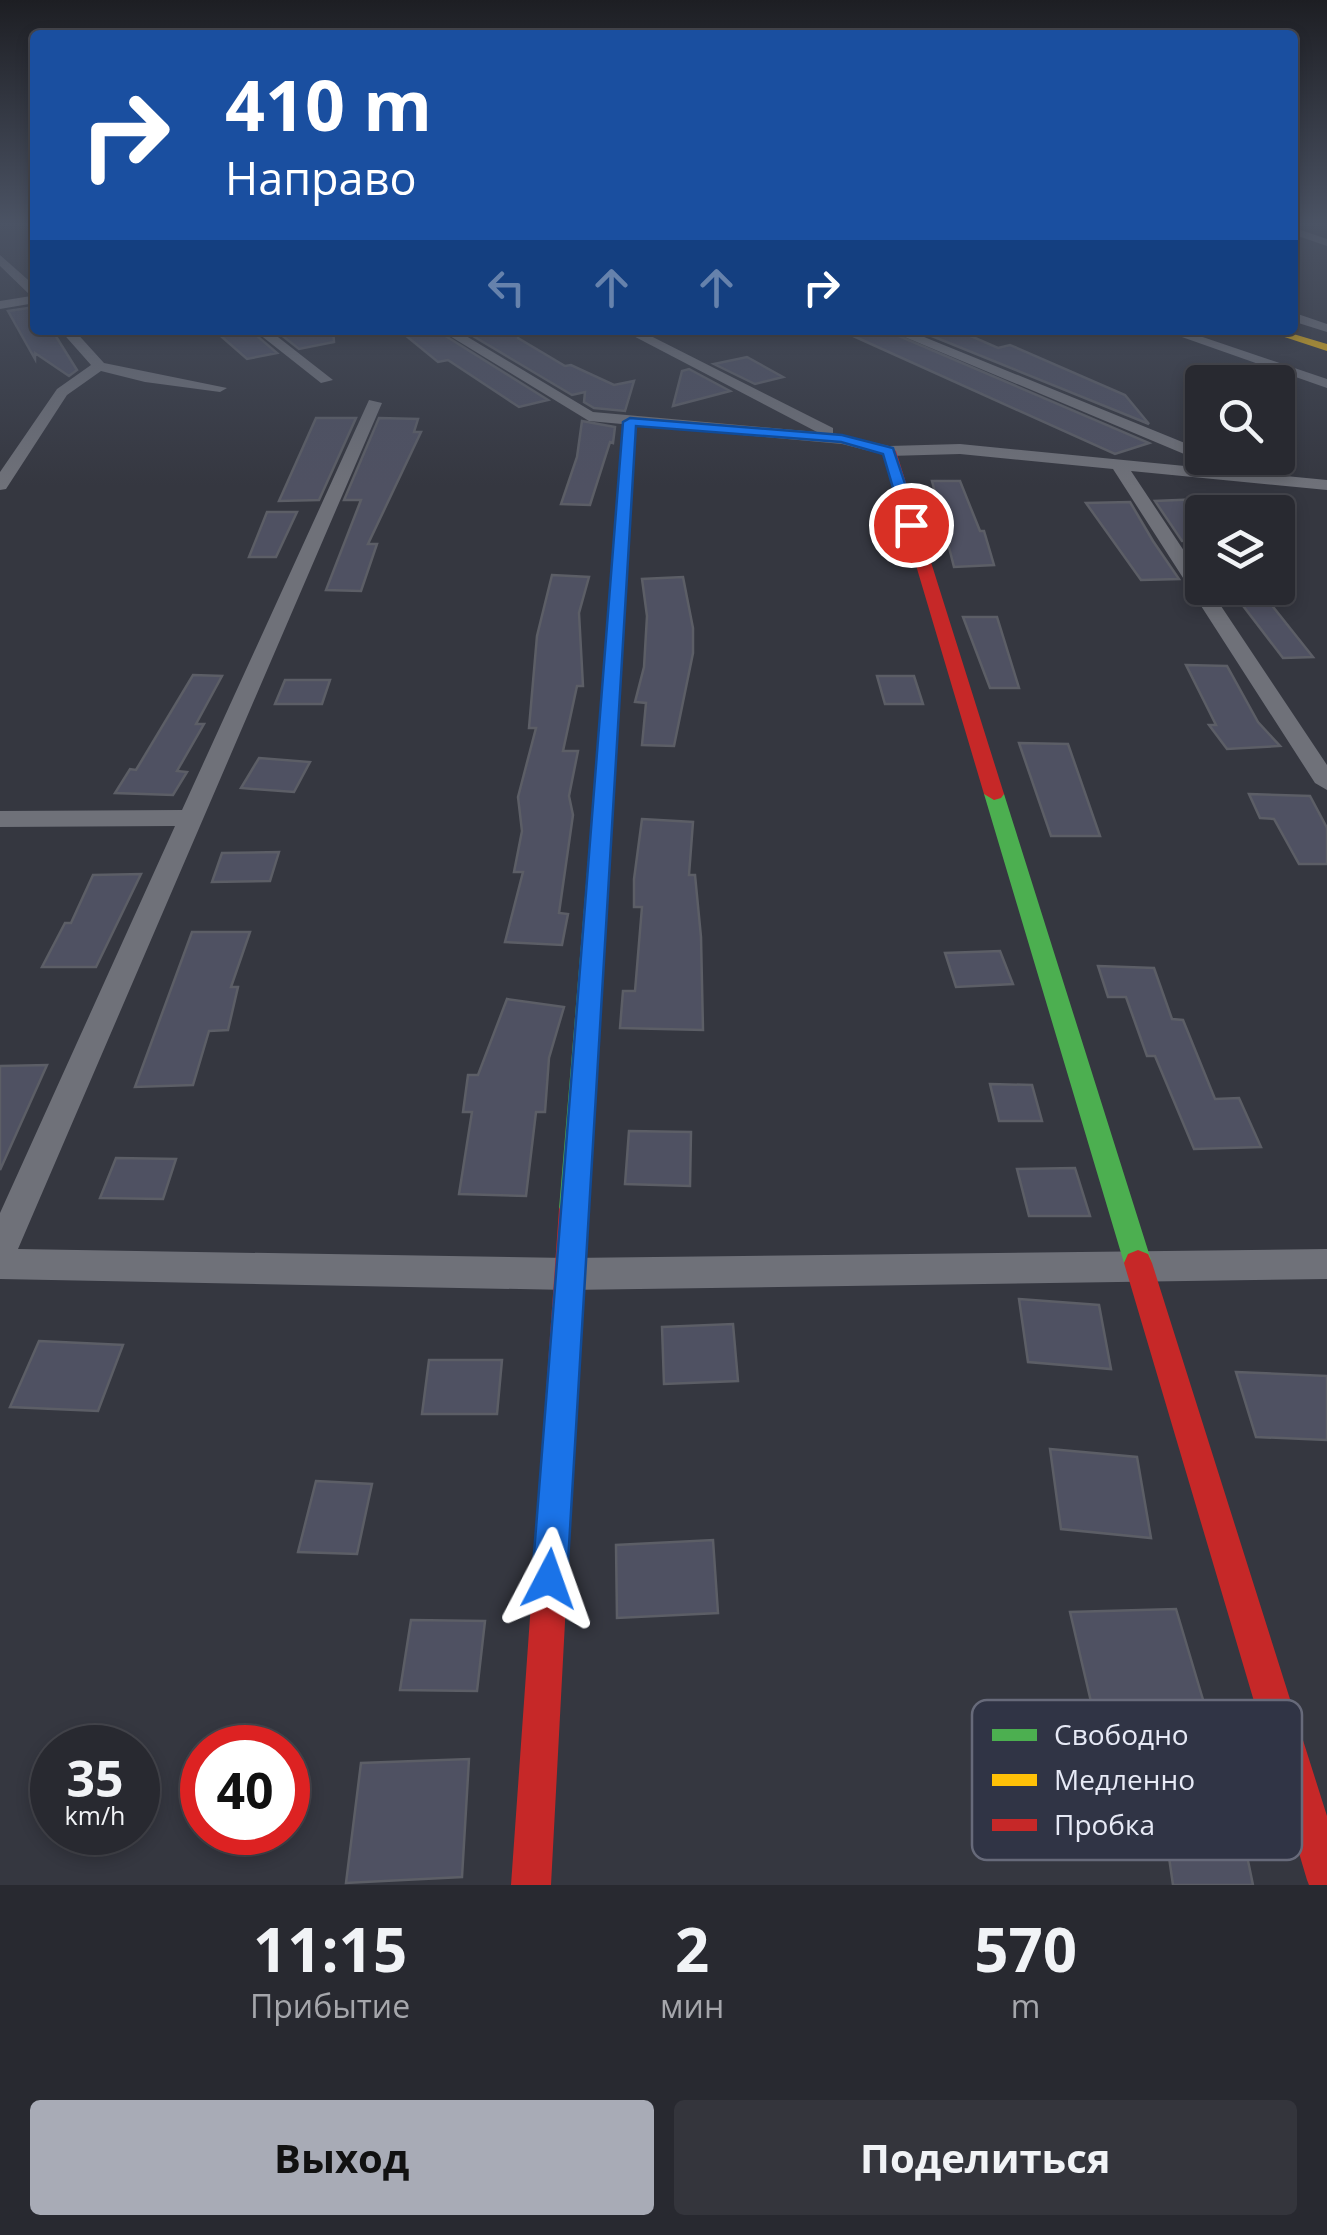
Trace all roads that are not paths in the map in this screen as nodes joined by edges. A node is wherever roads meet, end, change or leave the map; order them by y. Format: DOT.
graph roads {
  1 [pos="1298,318"];
  2 [pos="1327,328"];
  3 [pos="72,335"];
  4 [pos="268,335"];
  5 [pos="455,335"];
  6 [pos="639,335"];
  7 [pos="906,335"];
  8 [pos="1184,335"];
  9 [pos="1284,335"];
  10 [pos="1327,348"];
  11 [pos="99,366"];
  12 [pos="326,380"];
  13 [pos="1327,384"];
  14 [pos="220,388"];
  15 [pos="374,403"];
  16 [pos="630,422"];
  17 [pos="842,438"];
  18 [pos="1185,449"];
  19 [pos="888,451"];
  20 [pos="1120,468"];
  21 [pos="1248,475"];
  22 [pos="1260,480"];
  23 [pos="0,485"];
  24 [pos="1326,486"];
  25 [pos="1327,784"];
  26 [pos="191,818"];
  27 [pos="0,819"];
  28 [pos="0,1252"];
  29 [pos="0,1264"];
  30 [pos="1327,1264"];
  31 [pos="1138,1267"];
  32 [pos="568,1274"];
  33 [pos="1272,1700"];
  34 [pos="1302,1799"];
  35 [pos="1327,1880"];
  36 [pos="530,1885"];
  1 -- 2 [label="street"];
  3 -- 11 [label="street"];
  4 -- 12 [label="street"];
  5 -- 16 [label="street"];
  6 -- 17 [label="street"];
  7 -- 18 [label="street"];
  8 -- 13 [label="street"];
  9 -- 10 [label="street"];
  11 -- 14 [label="street"];
  11 -- 23 [label="street"];
  15 -- 26 [label="street"];
  16 -- 17 [label="street"];
  16 -- 32 [label="street"];
  17 -- 19 [label="street"];
  19 -- 20 [label="street"];
  19 -- 31 [label="street"];
  20 -- 22 [label="street"];
  20 -- 25 [label="street"];
  21 -- 22 [label="street"];
  22 -- 24 [label="street"];
  26 -- 27 [label="street"];
  26 -- 28 [label="street"];
  29 -- 32 [label="street"];
  30 -- 31 [label="street"];
  31 -- 32 [label="street"];
  31 -- 33 [label="street"];
  32 -- 36 [label="street"];
  34 -- 35 [label="street"];
}
